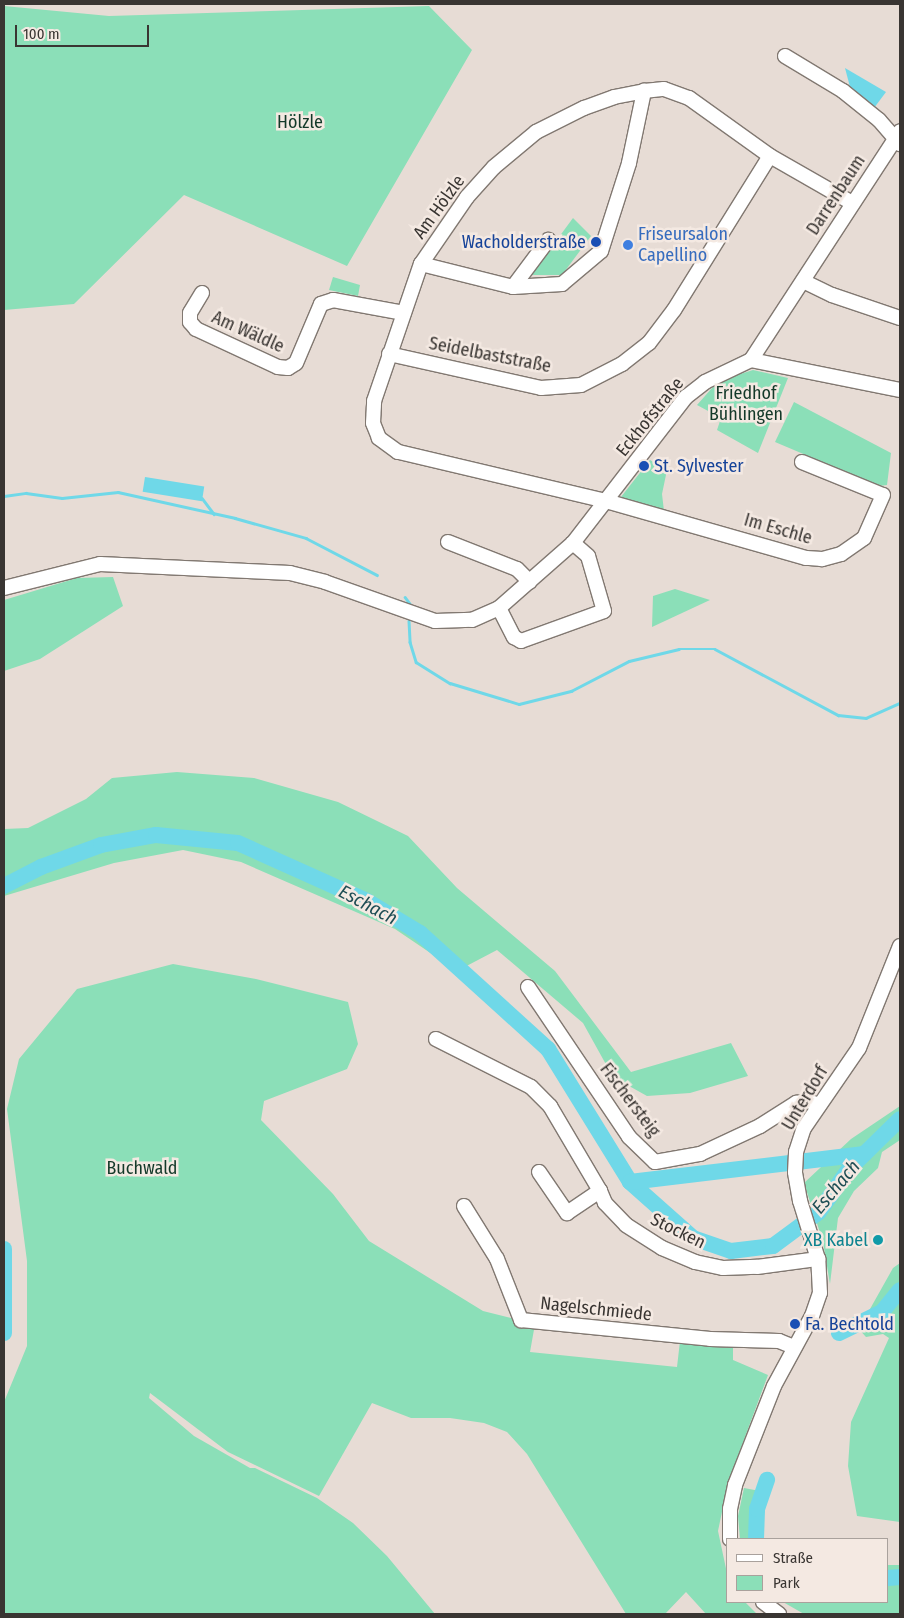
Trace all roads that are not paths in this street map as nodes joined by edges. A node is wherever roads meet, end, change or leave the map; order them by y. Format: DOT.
graph roads {
  1 [pos="785,56"];
  2 [pos="644,91"];
  3 [pos="899,138"];
  4 [pos="770,156"];
  5 [pos="852,203"];
  6 [pos="548,240"];
  7 [pos="421,264"];
  8 [pos="804,281"];
  9 [pos="513,287"];
  10 [pos="202,293"];
  11 [pos="404,313"];
  12 [pos="900,318"];
  13 [pos="389,354"];
  14 [pos="752,360"];
  15 [pos="900,390"];
  16 [pos="802,462"];
  17 [pos="606,501"];
  18 [pos="448,542"];
  19 [pos="572,543"];
  20 [pos="530,582"];
  21 [pos="4,588"];
  22 [pos="499,608"];
  23 [pos="900,946"];
  24 [pos="528,987"];
  25 [pos="436,1039"];
  26 [pos="819,1104"];
  27 [pos="539,1172"];
  28 [pos="600,1191"];
  29 [pos="464,1206"];
  30 [pos="818,1260"];
  31 [pos="794,1347"];
  32 [pos="730,1538"];
  33 [pos="764,1603"];
  34 [pos="779,1614"];
  1 -- 3 [label="street"];
  2 -- 4 [label="street, Am Hölzle"];
  2 -- 7 [label="street, Am Hölzle"];
  2 -- 9 [label="street"];
  3 -- 5 [label="street, Darrenbaum"];
  4 -- 5 [label="street, Am Hölzle"];
  4 -- 13 [label="street, Seidelbaststraße"];
  5 -- 8 [label="street, Darrenbaum"];
  6 -- 9 [label="street"];
  7 -- 9 [label="street"];
  7 -- 11 [label="street, Am Hölzle"];
  8 -- 12 [label="street"];
  8 -- 14 [label="street, Darrenbaum"];
  10 -- 11 [label="street, Am Wäldle"];
  11 -- 13 [label="street, Am Hölzle"];
  13 -- 17 [label="street, Am Hölzle"];
  14 -- 15 [label="street"];
  14 -- 17 [label="street, Eckhofstraße"];
  16 -- 17 [label="street, Im Eschle"];
  17 -- 19 [label="street, Eckhofstraße"];
  18 -- 20 [label="street"];
  19 -- 20 [label="street, Eckhofstraße"];
  19 -- 22 [label="street"];
  20 -- 22 [label="street, Eckhofstraße"];
  21 -- 22 [label="street, Eckhofstraße"];
  23 -- 26 [label="street, Unterdorf"];
  24 -- 26 [label="street, Fischersteig"];
  25 -- 28 [label="street, Stocken"];
  26 -- 30 [label="street, Unterdorf"];
  27 -- 28 [label="street"];
  28 -- 30 [label="street, Stocken"];
  29 -- 31 [label="street, Nagelschmiede"];
  30 -- 31 [label="street, Unterdorf"];
  31 -- 32 [label="street, Unterdorf"];
  33 -- 34 [label="street"];
}
